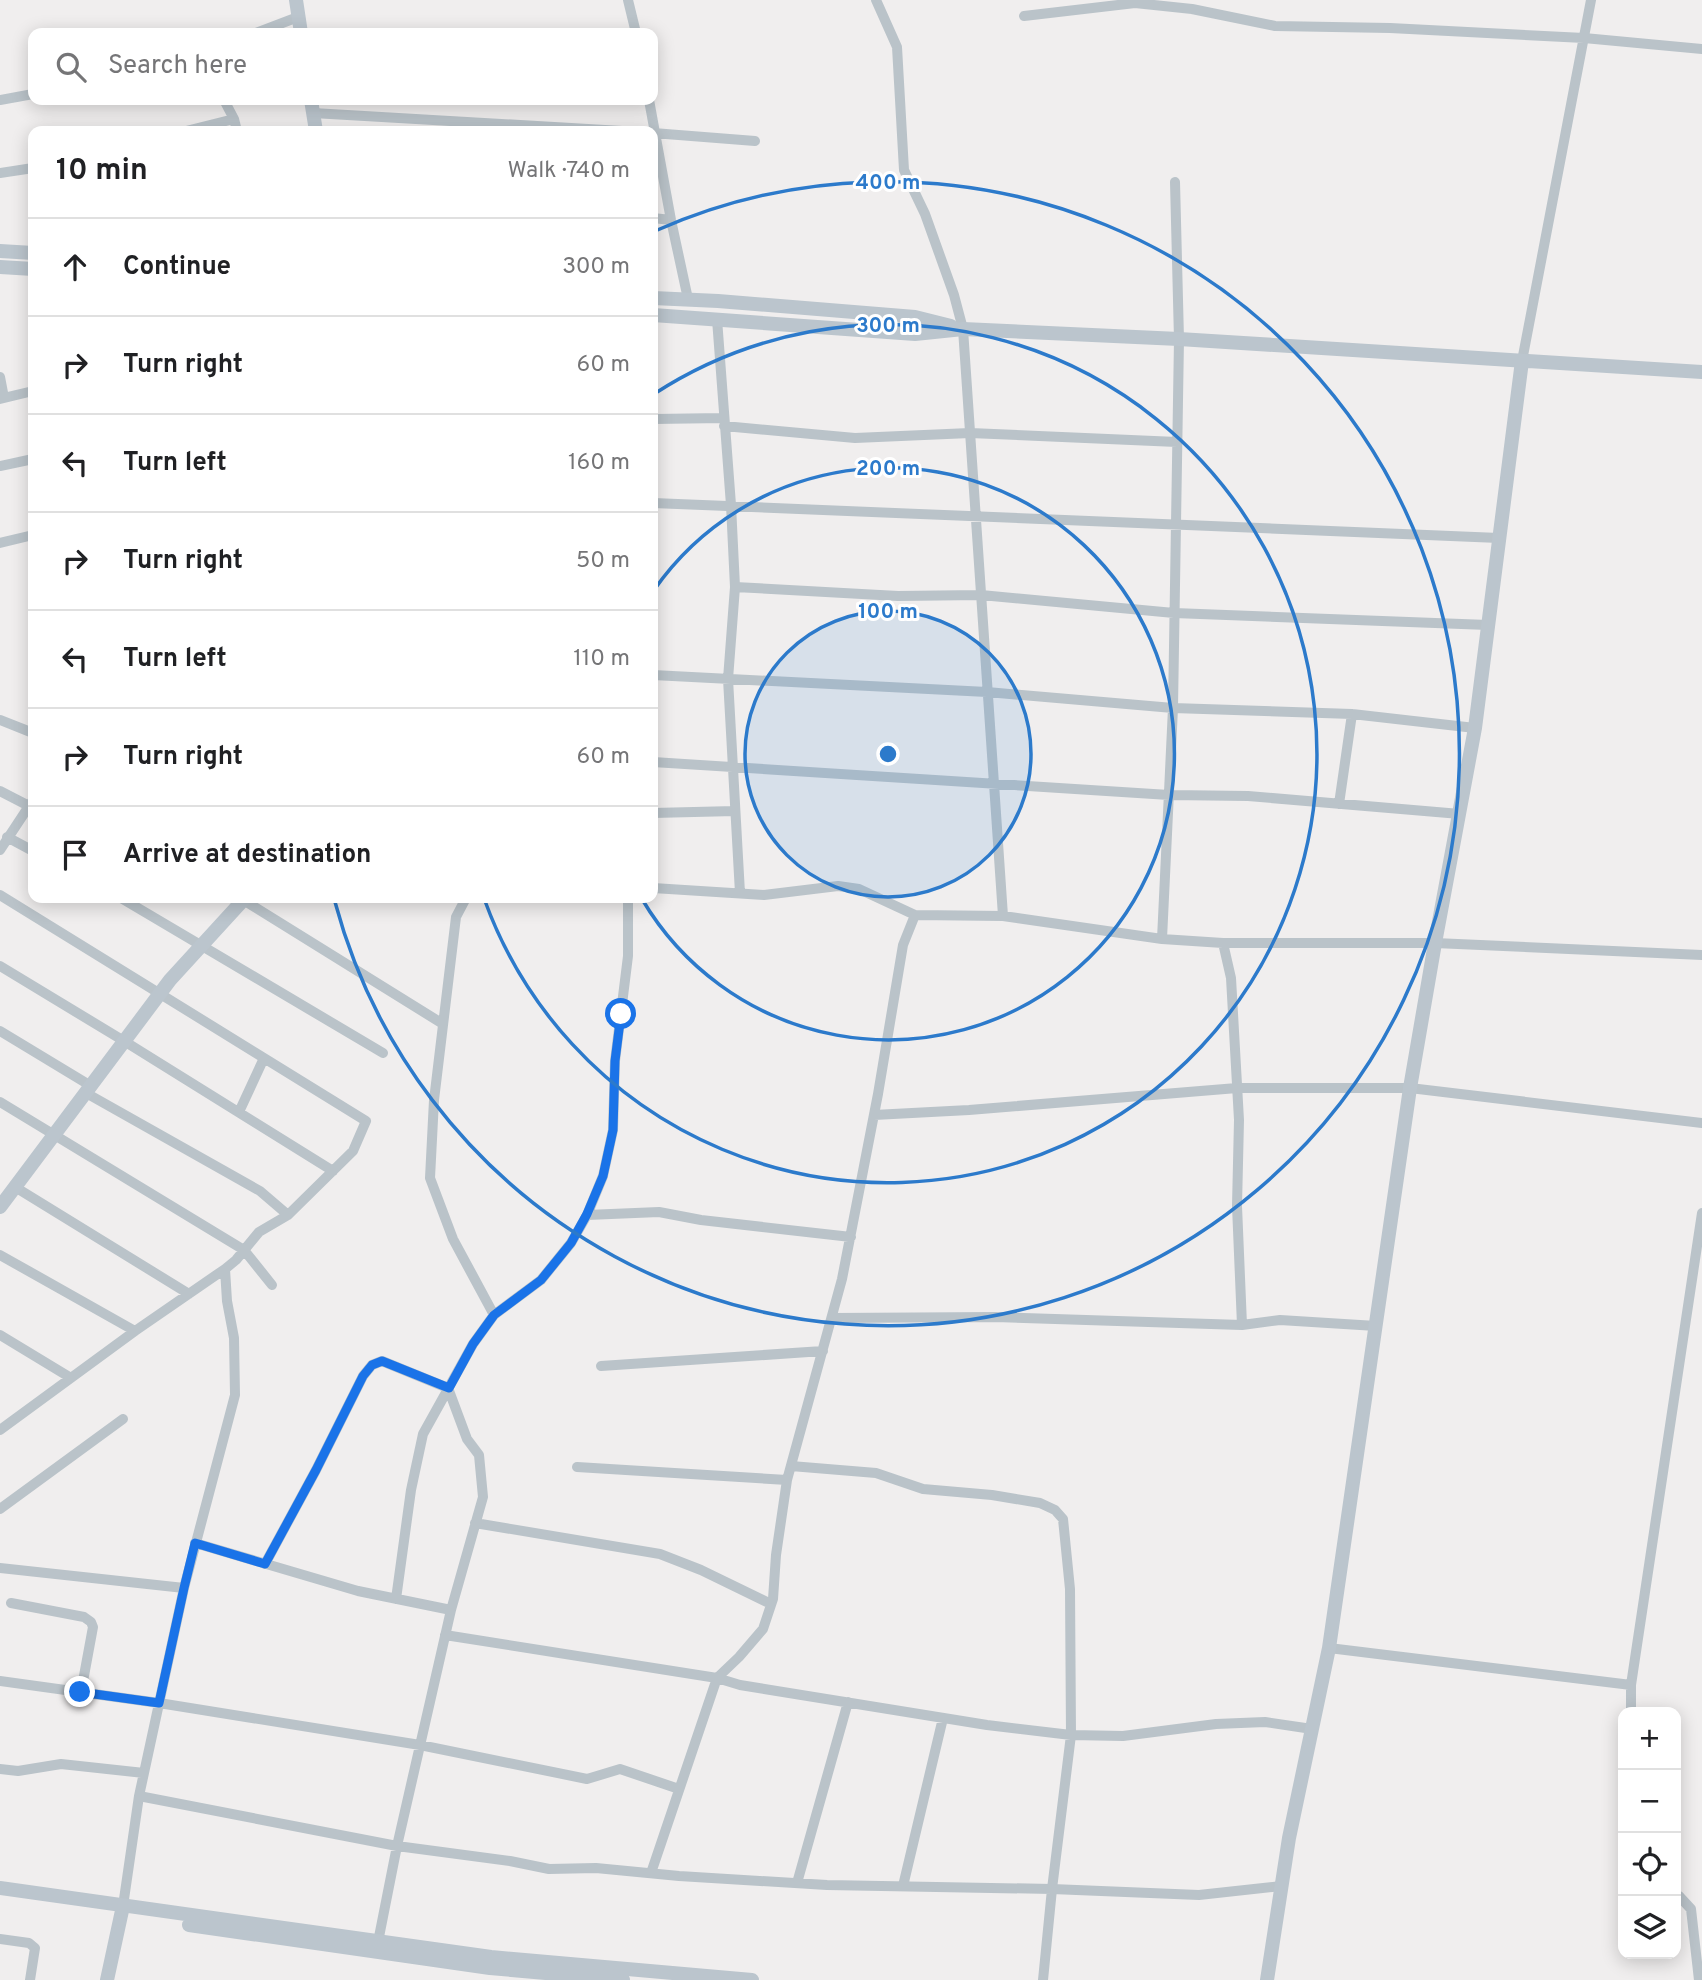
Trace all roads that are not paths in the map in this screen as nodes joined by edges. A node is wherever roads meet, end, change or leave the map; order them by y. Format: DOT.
graph roads {
  1 [pos="296,0"];
  2 [pos="628,0"];
  3 [pos="876,0"];
  4 [pos="1591,0"];
  5 [pos="1024,16"];
  6 [pos="298,17"];
  7 [pos="269,28"];
  8 [pos="300,28"];
  9 [pos="635,28"];
  10 [pos="1584,38"];
  11 [pos="1702,49"];
  12 [pos="28,95"];
  13 [pos="0,100"];
  14 [pos="227,105"];
  15 [pos="650,105"];
  16 [pos="312,106"];
  17 [pos="234,119"];
  18 [pos="206,126"];
  19 [pos="236,126"];
  20 [pos="315,126"];
  21 [pos="529,126"];
  22 [pos="653,126"];
  23 [pos="658,133"];
  24 [pos="754,141"];
  25 [pos="658,153"];
  26 [pos="28,169"];
  27 [pos="0,173"];
  28 [pos="1175,182"];
  29 [pos="658,219"];
  30 [pos="671,220"];
  31 [pos="0,251"];
  32 [pos="28,253"];
  33 [pos="0,267"];
  34 [pos="28,269"];
  35 [pos="658,298"];
  36 [pos="688,299"];
  37 [pos="658,315"];
  38 [pos="717,320"];
  39 [pos="963,329"];
  40 [pos="1179,339"];
  41 [pos="1522,361"];
  42 [pos="1702,372"];
  43 [pos="0,377"];
  44 [pos="28,392"];
  45 [pos="2,398"];
  46 [pos="658,419"];
  47 [pos="724,422"];
  48 [pos="970,433"];
  49 [pos="1177,442"];
  50 [pos="28,460"];
  51 [pos="0,467"];
  52 [pos="658,503"];
  53 [pos="731,505"];
  54 [pos="976,516"];
  55 [pos="1176,523"];
  56 [pos="28,536"];
  57 [pos="1499,538"];
  58 [pos="0,543"];
  59 [pos="735,587"];
  60 [pos="981,595"];
  61 [pos="1174,613"];
  62 [pos="1488,625"];
  63 [pos="658,675"];
  64 [pos="728,679"];
  65 [pos="987,692"];
  66 [pos="1173,708"];
  67 [pos="1352,714"];
  68 [pos="0,720"];
  69 [pos="1475,728"];
  70 [pos="28,731"];
  71 [pos="658,762"];
  72 [pos="733,767"];
  73 [pos="994,782"];
  74 [pos="0,791"];
  75 [pos="1169,795"];
  76 [pos="28,802"];
  77 [pos="1339,804"];
  78 [pos="28,807"];
  79 [pos="736,811"];
  80 [pos="658,813"];
  81 [pos="1460,814"];
  82 [pos="7,837"];
  83 [pos="28,848"];
  84 [pos="0,850"];
  85 [pos="658,888"];
  86 [pos="740,894"];
  87 [pos="0,895"];
  88 [pos="130,903"];
  89 [pos="239,903"];
  90 [pos="251,903"];
  91 [pos="463,903"];
  92 [pos="628,903"];
  93 [pos="915,915"];
  94 [pos="1003,916"];
  95 [pos="1162,939"];
  96 [pos="1223,943"];
  97 [pos="1435,943"];
  98 [pos="202,945"];
  99 [pos="1702,955"];
  100 [pos="0,966"];
  101 [pos="160,993"];
  102 [pos="443,1024"];
  103 [pos="0,1031"];
  104 [pos="124,1041"];
  105 [pos="383,1053"];
  106 [pos="264,1058"];
  107 [pos="1237,1088"];
  108 [pos="1410,1088"];
  109 [pos="88,1089"];
  110 [pos="0,1102"];
  111 [pos="239,1112"];
  112 [pos="874,1115"];
  113 [pos="1702,1123"];
  114 [pos="55,1135"];
  115 [pos="333,1171"];
  116 [pos="15,1187"];
  117 [pos="0,1207"];
  118 [pos="1702,1213"];
  119 [pos="587,1214"];
  120 [pos="288,1215"];
  121 [pos="851,1237"];
  122 [pos="244,1250"];
  123 [pos="0,1255"];
  124 [pos="225,1269"];
  125 [pos="272,1285"];
  126 [pos="189,1294"];
  127 [pos="494,1315"];
  128 [pos="832,1318"];
  129 [pos="1242,1325"];
  130 [pos="1376,1326"];
  131 [pos="135,1331"];
  132 [pos="0,1335"];
  133 [pos="823,1351"];
  134 [pos="601,1366"];
  135 [pos="71,1378"];
  136 [pos="449,1388"];
  137 [pos="0,1414"];
  138 [pos="123,1419"];
  139 [pos="12,1421"];
  140 [pos="0,1430"];
  141 [pos="791,1466"];
  142 [pos="577,1467"];
  143 [pos="787,1480"];
  144 [pos="0,1508"];
  145 [pos="475,1523"];
  146 [pos="195,1543"];
  147 [pos="265,1564"];
  148 [pos="0,1568"];
  149 [pos="184,1588"];
  150 [pos="396,1599"];
  151 [pos="10,1603"];
  152 [pos="771,1605"];
  153 [pos="451,1610"];
  154 [pos="445,1635"];
  155 [pos="1329,1648"];
  156 [pos="717,1678"];
  157 [pos="0,1681"];
  158 [pos="1631,1685"];
  159 [pos="80,1692"];
  160 [pos="848,1702"];
  161 [pos="159,1703"];
  162 [pos="1631,1707"];
  163 [pos="943,1718"];
  164 [pos="1312,1729"];
  165 [pos="1072,1735"];
  166 [pos="420,1745"];
  167 [pos="0,1769"];
  168 [pos="144,1773"];
  169 [pos="679,1789"];
  170 [pos="139,1796"];
  171 [pos="397,1846"];
  172 [pos="651,1874"];
  173 [pos="797,1883"];
  174 [pos="903,1886"];
  175 [pos="1282,1886"];
  176 [pos="0,1888"];
  177 [pos="1052,1889"];
  178 [pos="1677,1896"];
  179 [pos="0,1898"];
  180 [pos="122,1910"];
  181 [pos="0,1939"];
  182 [pos="377,1946"];
  183 [pos="639,1975"];
  184 [pos="30,1980"];
  185 [pos="107,1980"];
  186 [pos="623,1980"];
  187 [pos="752,1980"];
  188 [pos="1043,1980"];
  189 [pos="1267,1980"];
  190 [pos="1699,1980"];
  1 -- 6 [label="street"];
  2 -- 9 [label="street"];
  3 -- 39 [label="street"];
  4 -- 10 [label="street"];
  5 -- 10 [label="street"];
  6 -- 7 [label="street"];
  6 -- 8 [label="street"];
  10 -- 11 [label="street"];
  10 -- 41 [label="street"];
  12 -- 13 [label="street"];
  14 -- 17 [label="street"];
  15 -- 22 [label="street"];
  16 -- 20 [label="street"];
  16 -- 21 [label="street"];
  17 -- 18 [label="street"];
  17 -- 19 [label="street"];
  23 -- 24 [label="street"];
  25 -- 30 [label="street"];
  26 -- 27 [label="street"];
  28 -- 40 [label="street"];
  29 -- 30 [label="street"];
  30 -- 36 [label="street"];
  31 -- 32 [label="street"];
  33 -- 34 [label="street"];
  35 -- 36 [label="street"];
  36 -- 39 [label="street"];
  37 -- 38 [label="street"];
  38 -- 39 [label="street"];
  38 -- 47 [label="street"];
  39 -- 40 [label="street"];
  39 -- 48 [label="street"];
  40 -- 41 [label="street"];
  40 -- 49 [label="street"];
  41 -- 42 [label="street"];
  41 -- 57 [label="street"];
  43 -- 45 [label="street"];
  44 -- 45 [label="street"];
  46 -- 47 [label="street"];
  47 -- 48 [label="street"];
  47 -- 53 [label="street"];
  48 -- 49 [label="street"];
  48 -- 54 [label="street"];
  49 -- 55 [label="street"];
  50 -- 51 [label="street"];
  52 -- 53 [label="street"];
  53 -- 54 [label="street"];
  53 -- 59 [label="street"];
  54 -- 55 [label="street"];
  54 -- 60 [label="street"];
  55 -- 57 [label="street"];
  55 -- 61 [label="street"];
  56 -- 58 [label="street"];
  57 -- 62 [label="street"];
  59 -- 60 [label="street"];
  59 -- 64 [label="street"];
  60 -- 61 [label="street"];
  60 -- 65 [label="street"];
  61 -- 62 [label="street"];
  61 -- 66 [label="street"];
  62 -- 69 [label="street"];
  63 -- 64 [label="street"];
  64 -- 65 [label="street"];
  64 -- 72 [label="street"];
  65 -- 66 [label="street"];
  65 -- 73 [label="street"];
  66 -- 67 [label="street"];
  66 -- 75 [label="street"];
  67 -- 69 [label="street"];
  67 -- 77 [label="street"];
  68 -- 70 [label="street"];
  69 -- 81 [label="street"];
  71 -- 72 [label="street"];
  72 -- 73 [label="street"];
  72 -- 79 [label="street"];
  73 -- 75 [label="street"];
  73 -- 94 [label="street"];
  74 -- 76 [label="street"];
  75 -- 77 [label="street"];
  75 -- 95 [label="street"];
  77 -- 81 [label="street"];
  78 -- 82 [label="street"];
  79 -- 80 [label="street"];
  79 -- 86 [label="street"];
  81 -- 97 [label="street"];
  82 -- 83 [label="street"];
  82 -- 84 [label="street"];
  85 -- 86 [label="street"];
  86 -- 93 [label="street"];
  87 -- 101 [label="street"];
  88 -- 98 [label="street"];
  89 -- 98 [label="street"];
  90 -- 102 [label="street"];
  91 -- 102 [label="street"];
  92 -- 119 [label="street"];
  93 -- 94 [label="street"];
  93 -- 112 [label="street"];
  94 -- 95 [label="street"];
  95 -- 96 [label="street"];
  96 -- 97 [label="street"];
  96 -- 107 [label="street"];
  97 -- 99 [label="street"];
  97 -- 108 [label="street"];
  98 -- 101 [label="street"];
  98 -- 105 [label="street"];
  100 -- 104 [label="street"];
  101 -- 104 [label="street"];
  101 -- 106 [label="street"];
  102 -- 127 [label="street"];
  103 -- 109 [label="street"];
  104 -- 109 [label="street"];
  104 -- 111 [label="street"];
  106 -- 111 [label="street"];
  106 -- 115 [label="street"];
  107 -- 108 [label="street"];
  107 -- 112 [label="street"];
  107 -- 129 [label="street"];
  108 -- 113 [label="street"];
  108 -- 130 [label="street"];
  109 -- 114 [label="street"];
  109 -- 120 [label="street"];
  110 -- 114 [label="street"];
  111 -- 115 [label="street"];
  112 -- 121 [label="street"];
  114 -- 116 [label="street"];
  114 -- 122 [label="street"];
  115 -- 120 [label="street"];
  116 -- 117 [label="street"];
  116 -- 126 [label="street"];
  118 -- 158 [label="street"];
  119 -- 121 [label="street"];
  119 -- 127 [label="street"];
  120 -- 122 [label="street"];
  121 -- 128 [label="street"];
  122 -- 124 [label="street"];
  122 -- 125 [label="street"];
  123 -- 131 [label="street"];
  124 -- 126 [label="street"];
  124 -- 146 [label="street"];
  126 -- 131 [label="street"];
  127 -- 136 [label="street"];
  128 -- 129 [label="street"];
  128 -- 133 [label="street"];
  129 -- 130 [label="street"];
  130 -- 155 [label="street"];
  131 -- 135 [label="street"];
  132 -- 135 [label="street"];
  133 -- 134 [label="street"];
  133 -- 141 [label="street"];
  135 -- 139 [label="street"];
  136 -- 145 [label="street"];
  136 -- 147 [label="street"];
  136 -- 150 [label="street"];
  137 -- 139 [label="street"];
  138 -- 144 [label="street"];
  139 -- 140 [label="street"];
  141 -- 143 [label="street"];
  141 -- 165 [label="street"];
  142 -- 143 [label="street"];
  143 -- 152 [label="street"];
  145 -- 152 [label="street"];
  145 -- 153 [label="street"];
  146 -- 147 [label="street"];
  146 -- 149 [label="street"];
  147 -- 150 [label="street"];
  148 -- 149 [label="street"];
  149 -- 161 [label="street"];
  150 -- 153 [label="street"];
  151 -- 159 [label="street"];
  152 -- 156 [label="street"];
  153 -- 154 [label="street"];
  154 -- 156 [label="street"];
  154 -- 166 [label="street"];
  155 -- 158 [label="street"];
  155 -- 164 [label="street"];
  156 -- 160 [label="street"];
  156 -- 169 [label="street"];
  157 -- 159 [label="street"];
  158 -- 162 [label="street"];
  159 -- 161 [label="street"];
  160 -- 163 [label="street"];
  160 -- 173 [label="street"];
  161 -- 166 [label="street"];
  161 -- 168 [label="street"];
  163 -- 165 [label="street"];
  163 -- 174 [label="street"];
  164 -- 165 [label="street"];
  164 -- 175 [label="street"];
  165 -- 177 [label="street"];
  166 -- 169 [label="street"];
  166 -- 171 [label="street"];
  167 -- 168 [label="street"];
  168 -- 170 [label="street"];
  169 -- 172 [label="street"];
  170 -- 171 [label="street"];
  170 -- 180 [label="street"];
  171 -- 172 [label="street"];
  171 -- 182 [label="street"];
  172 -- 173 [label="street"];
  173 -- 174 [label="street"];
  174 -- 177 [label="street"];
  175 -- 177 [label="street"];
  175 -- 189 [label="street"];
  176 -- 180 [label="street"];
  177 -- 188 [label="street"];
  178 -- 190 [label="street"];
  179 -- 180 [label="street"];
  180 -- 182 [label="street"];
  180 -- 185 [label="street"];
  181 -- 184 [label="street"];
  182 -- 183 [label="street"];
  182 -- 186 [label="street"];
  183 -- 187 [label="street"];
}
